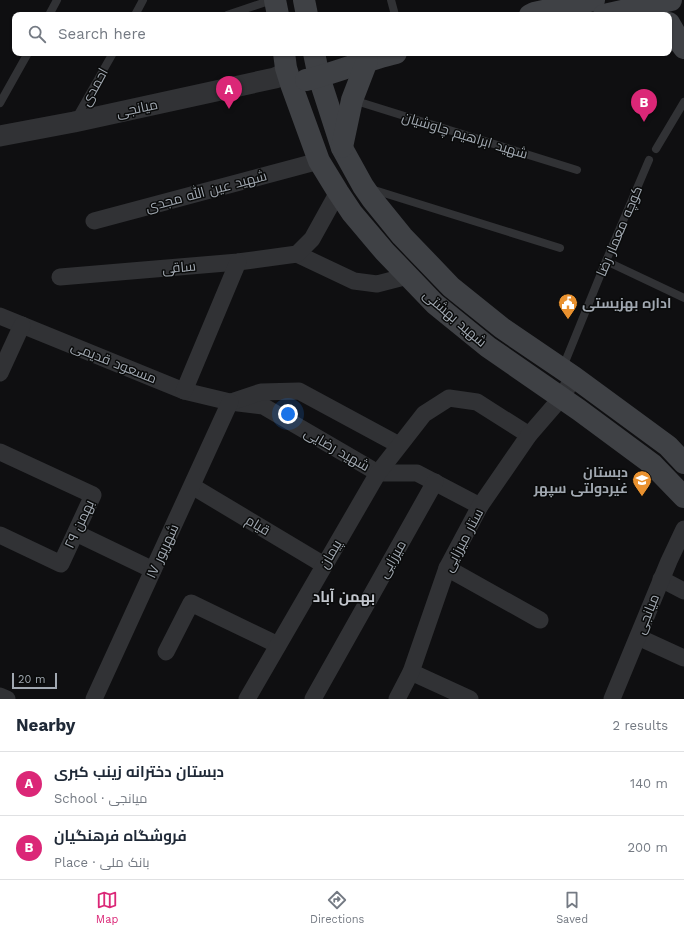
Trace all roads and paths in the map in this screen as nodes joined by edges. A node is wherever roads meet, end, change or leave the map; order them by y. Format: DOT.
graph roads {
  1 [pos="57,0"];
  2 [pos="143,0"];
  3 [pos="274,0"];
  4 [pos="391,0"];
  5 [pos="594,0"];
  6 [pos="665,3"];
  7 [pos="51,12"];
  8 [pos="137,12"];
  9 [pos="236,12"];
  10 [pos="277,12"];
  11 [pos="394,12"];
  12 [pos="539,12"];
  13 [pos="619,12"];
  14 [pos="672,28"];
  15 [pos="684,48"];
  16 [pos="26,56"];
  17 [pos="111,56"];
  18 [pos="369,58"];
  19 [pos="316,64"];
  20 [pos="284,71"];
  21 [pos="352,100"];
  22 [pos="684,102"];
  23 [pos="0,104"];
  24 [pos="74,122"];
  25 [pos="0,136"];
  26 [pos="342,148"];
  27 [pos="656,149"];
  28 [pos="319,160"];
  29 [pos="649,160"];
  30 [pos="577,170"];
  31 [pos="363,186"];
  32 [pos="338,192"];
  33 [pos="94,221"];
  34 [pos="560,248"];
  35 [pos="297,254"];
  36 [pos="606,261"];
  37 [pos="238,262"];
  38 [pos="408,276"];
  39 [pos="60,278"];
  40 [pos="684,298"];
  41 [pos="0,316"];
  42 [pos="22,325"];
  43 [pos="0,373"];
  44 [pos="568,374"];
  45 [pos="184,391"];
  46 [pos="561,398"];
  47 [pos="230,402"];
  48 [pos="529,435"];
  49 [pos="399,445"];
  50 [pos="0,452"];
  51 [pos="684,463"];
  52 [pos="378,473"];
  53 [pos="435,482"];
  54 [pos="192,486"];
  55 [pos="684,497"];
  56 [pos="480,506"];
  57 [pos="684,530"];
  58 [pos="76,533"];
  59 [pos="0,535"];
  60 [pos="324,565"];
  61 [pos="447,568"];
  62 [pos="153,570"];
  63 [pos="661,579"];
  64 [pos="684,591"];
  65 [pos="540,620"];
  66 [pos="638,637"];
  67 [pos="278,645"];
  68 [pos="166,652"];
  69 [pos="684,658"];
  70 [pos="411,672"];
  71 [pos="0,696"];
  72 [pos="7,699"];
  73 [pos="94,699"];
  74 [pos="247,699"];
  75 [pos="313,699"];
  76 [pos="397,699"];
  77 [pos="470,699"];
  78 [pos="612,699"];
  1 -- 7 [label="lane"];
  2 -- 8 [label="lane"];
  3 -- 9 [label="lane"];
  3 -- 10 [label="main road"];
  4 -- 11 [label="lane"];
  5 -- 12 [label="main road"];
  6 -- 13 [label="main road"];
  14 -- 15 [label="main road"];
  16 -- 23 [label="lane"];
  17 -- 24 [label="lane, احمدی"];
  18 -- 19 [label="main road"];
  18 -- 21 [label="main road"];
  19 -- 20 [label="main road"];
  19 -- 26 [label="main road, شهید بهشتی"];
  20 -- 24 [label="street, میانجی"];
  20 -- 28 [label="main road, شهید بهشتی"];
  21 -- 26 [label="main road"];
  21 -- 30 [label="lane, شهید ابراهیم چاوشیان"];
  22 -- 27 [label="lane"];
  24 -- 25 [label="street, میانجی"];
  26 -- 31 [label="main road, شهید بهشتی"];
  28 -- 32 [label="main road, شهید بهشتی"];
  28 -- 33 [label="street, شهید عین الله مجدی"];
  29 -- 36 [label="lane, کوچه معمار رضا"];
  31 -- 34 [label="lane"];
  31 -- 44 [label="main road, شهید بهشتی"];
  32 -- 35 [label="street"];
  32 -- 38 [label="main road, شهید بهشتی"];
  35 -- 37 [label="street, ساقی"];
  35 -- 38 [label="street"];
  36 -- 40 [label="lane"];
  36 -- 44 [label="lane, کوچه معمار رضا"];
  37 -- 39 [label="street, ساقی"];
  37 -- 45 [label="street"];
  38 -- 46 [label="main road, شهید بهشتی"];
  41 -- 42 [label="street, مسعود قدیمی"];
  42 -- 43 [label="street"];
  42 -- 45 [label="street, مسعود قدیمی"];
  44 -- 46 [label="street, ستار میرزایی"];
  44 -- 51 [label="main road, شهید بهشتی"];
  45 -- 47 [label="street, مسعود قدیمی"];
  46 -- 48 [label="street, ستار میرزایی"];
  46 -- 55 [label="main road, شهید بهشتی"];
  47 -- 49 [label="street"];
  47 -- 52 [label="street, شهید رضایی"];
  47 -- 54 [label="street, ۱۷ شهریور"];
  48 -- 49 [label="street, پیمان"];
  48 -- 56 [label="street, ستار میرزایی"];
  49 -- 52 [label="street, پیمان"];
  50 -- 58 [label="street, ۲۹ بهمن"];
  52 -- 53 [label="street"];
  52 -- 60 [label="street, پیمان"];
  53 -- 56 [label="street"];
  53 -- 75 [label="street, میرزایی"];
  54 -- 60 [label="street, قیام"];
  54 -- 62 [label="street, ۱۷ شهریور"];
  56 -- 61 [label="street, ستار میرزایی"];
  57 -- 63 [label="street, میانجی"];
  58 -- 59 [label="street, ۲۹ بهمن"];
  58 -- 62 [label="street"];
  60 -- 67 [label="street, پیمان"];
  61 -- 65 [label="street"];
  61 -- 70 [label="street, ستار میرزایی"];
  62 -- 73 [label="street, ۱۷ شهریور"];
  63 -- 64 [label="street"];
  63 -- 66 [label="street, میانجی"];
  66 -- 69 [label="street"];
  66 -- 78 [label="street, میانجی"];
  67 -- 68 [label="street"];
  67 -- 74 [label="street, پیمان"];
  70 -- 76 [label="street, ستار میرزایی"];
  70 -- 77 [label="street"];
  71 -- 72 [label="street"];
}
